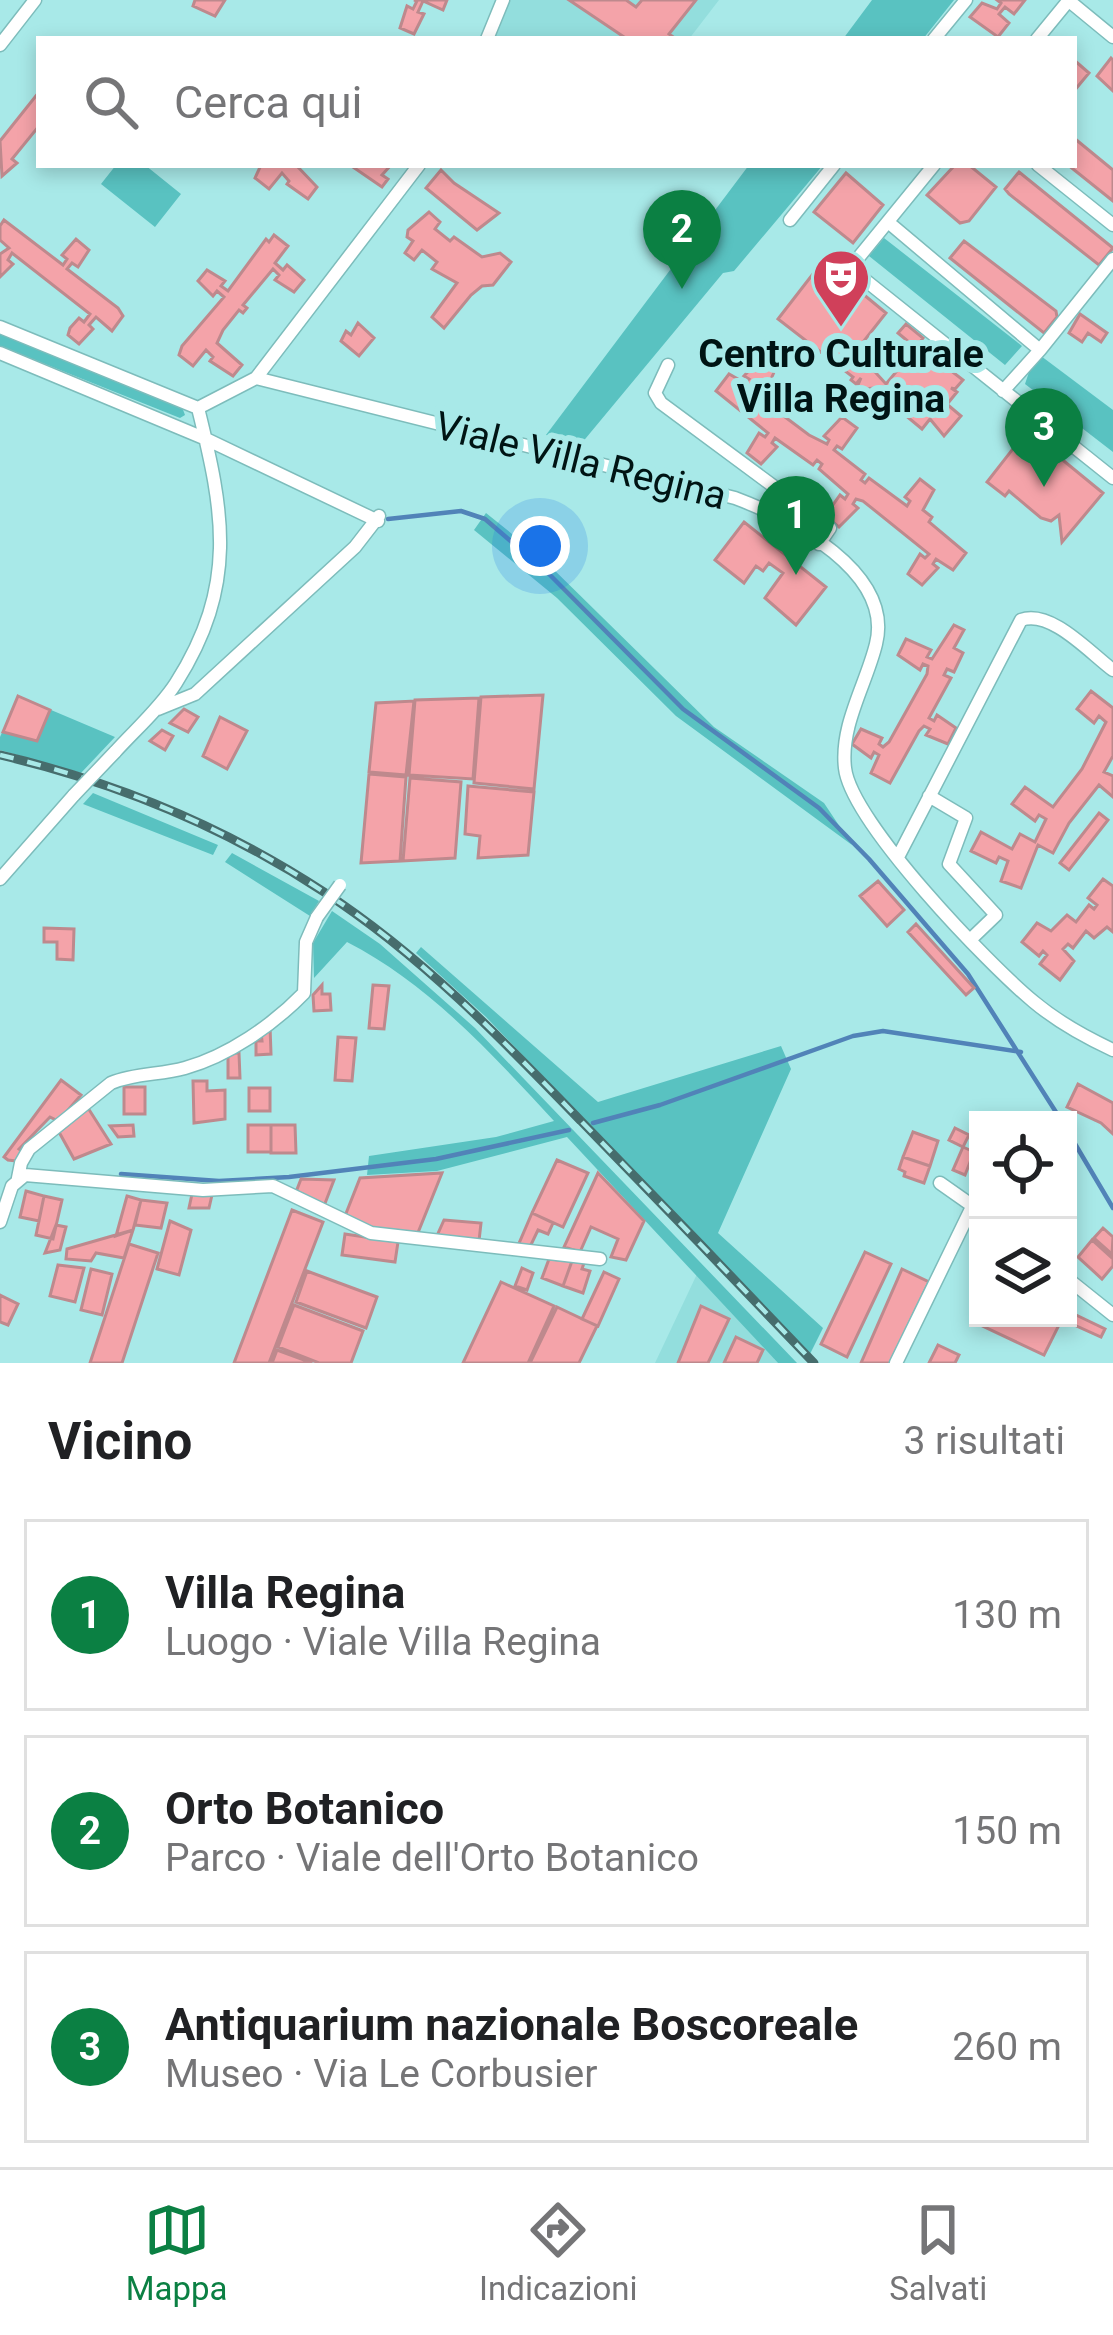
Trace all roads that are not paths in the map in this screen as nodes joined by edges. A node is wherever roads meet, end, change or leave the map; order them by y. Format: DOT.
graph roads {
  1 [pos="35,0"];
  2 [pos="503,0"];
  3 [pos="966,0"];
  4 [pos="1068,0"];
  5 [pos="488,36"];
  6 [pos="936,36"];
  7 [pos="1039,36"];
  8 [pos="1113,38"];
  9 [pos="0,45"];
  10 [pos="417,168"];
  11 [pos="832,168"];
  12 [pos="932,168"];
  13 [pos="1042,168"];
  14 [pos="790,220"];
  15 [pos="888,222"];
  16 [pos="1113,225"];
  17 [pos="1113,259"];
  18 [pos="0,327"];
  19 [pos="1040,350"];
  20 [pos="0,353"];
  21 [pos="668,364"];
  22 [pos="256,379"];
  23 [pos="1003,391"];
  24 [pos="198,408"];
  25 [pos="206,439"];
  26 [pos="1112,476"];
  27 [pos="819,544"];
  28 [pos="1113,670"];
  29 [pos="151,712"];
  30 [pos="929,796"];
  31 [pos="898,856"];
  32 [pos="0,879"];
  33 [pos="340,885"];
  34 [pos="971,940"];
  35 [pos="1113,1049"];
  36 [pos="18,1178"];
  37 [pos="940,1184"];
  38 [pos="969,1204"];
  39 [pos="969,1219"];
  40 [pos="0,1222"];
  41 [pos="600,1259"];
  42 [pos="1077,1286"];
  43 [pos="1113,1315"];
  44 [pos="896,1363"];
  1 -- 9 [label="street"];
  2 -- 5 [label="street"];
  3 -- 6 [label="street"];
  4 -- 7 [label="street"];
  4 -- 8 [label="street"];
  10 -- 22 [label="street"];
  11 -- 14 [label="street"];
  12 -- 15 [label="street"];
  13 -- 16 [label="street"];
  15 -- 19 [label="street"];
  15 -- 23 [label="street"];
  17 -- 19 [label="street"];
  18 -- 24 [label="street"];
  19 -- 23 [label="street"];
  20 -- 25 [label="street"];
  21 -- 27 [label="street"];
  22 -- 24 [label="street"];
  22 -- 27 [label="street, Viale Villa Regina"];
  23 -- 26 [label="street"];
  24 -- 25 [label="street"];
  25 -- 29 [label="street"];
  25 -- 29 [label="street"];
  27 -- 31 [label="street, Viale Villa Regina"];
  28 -- 30 [label="street"];
  29 -- 32 [label="street, bridge"];
  30 -- 31 [label="street"];
  30 -- 34 [label="street"];
  31 -- 34 [label="street, Viale Villa Regina"];
  33 -- 36 [label="street, bridge"];
  34 -- 35 [label="street, Viale Villa Regina"];
  36 -- 40 [label="street"];
  36 -- 41 [label="street"];
  37 -- 38 [label="street"];
  39 -- 44 [label="street"];
  42 -- 43 [label="street"];
}
